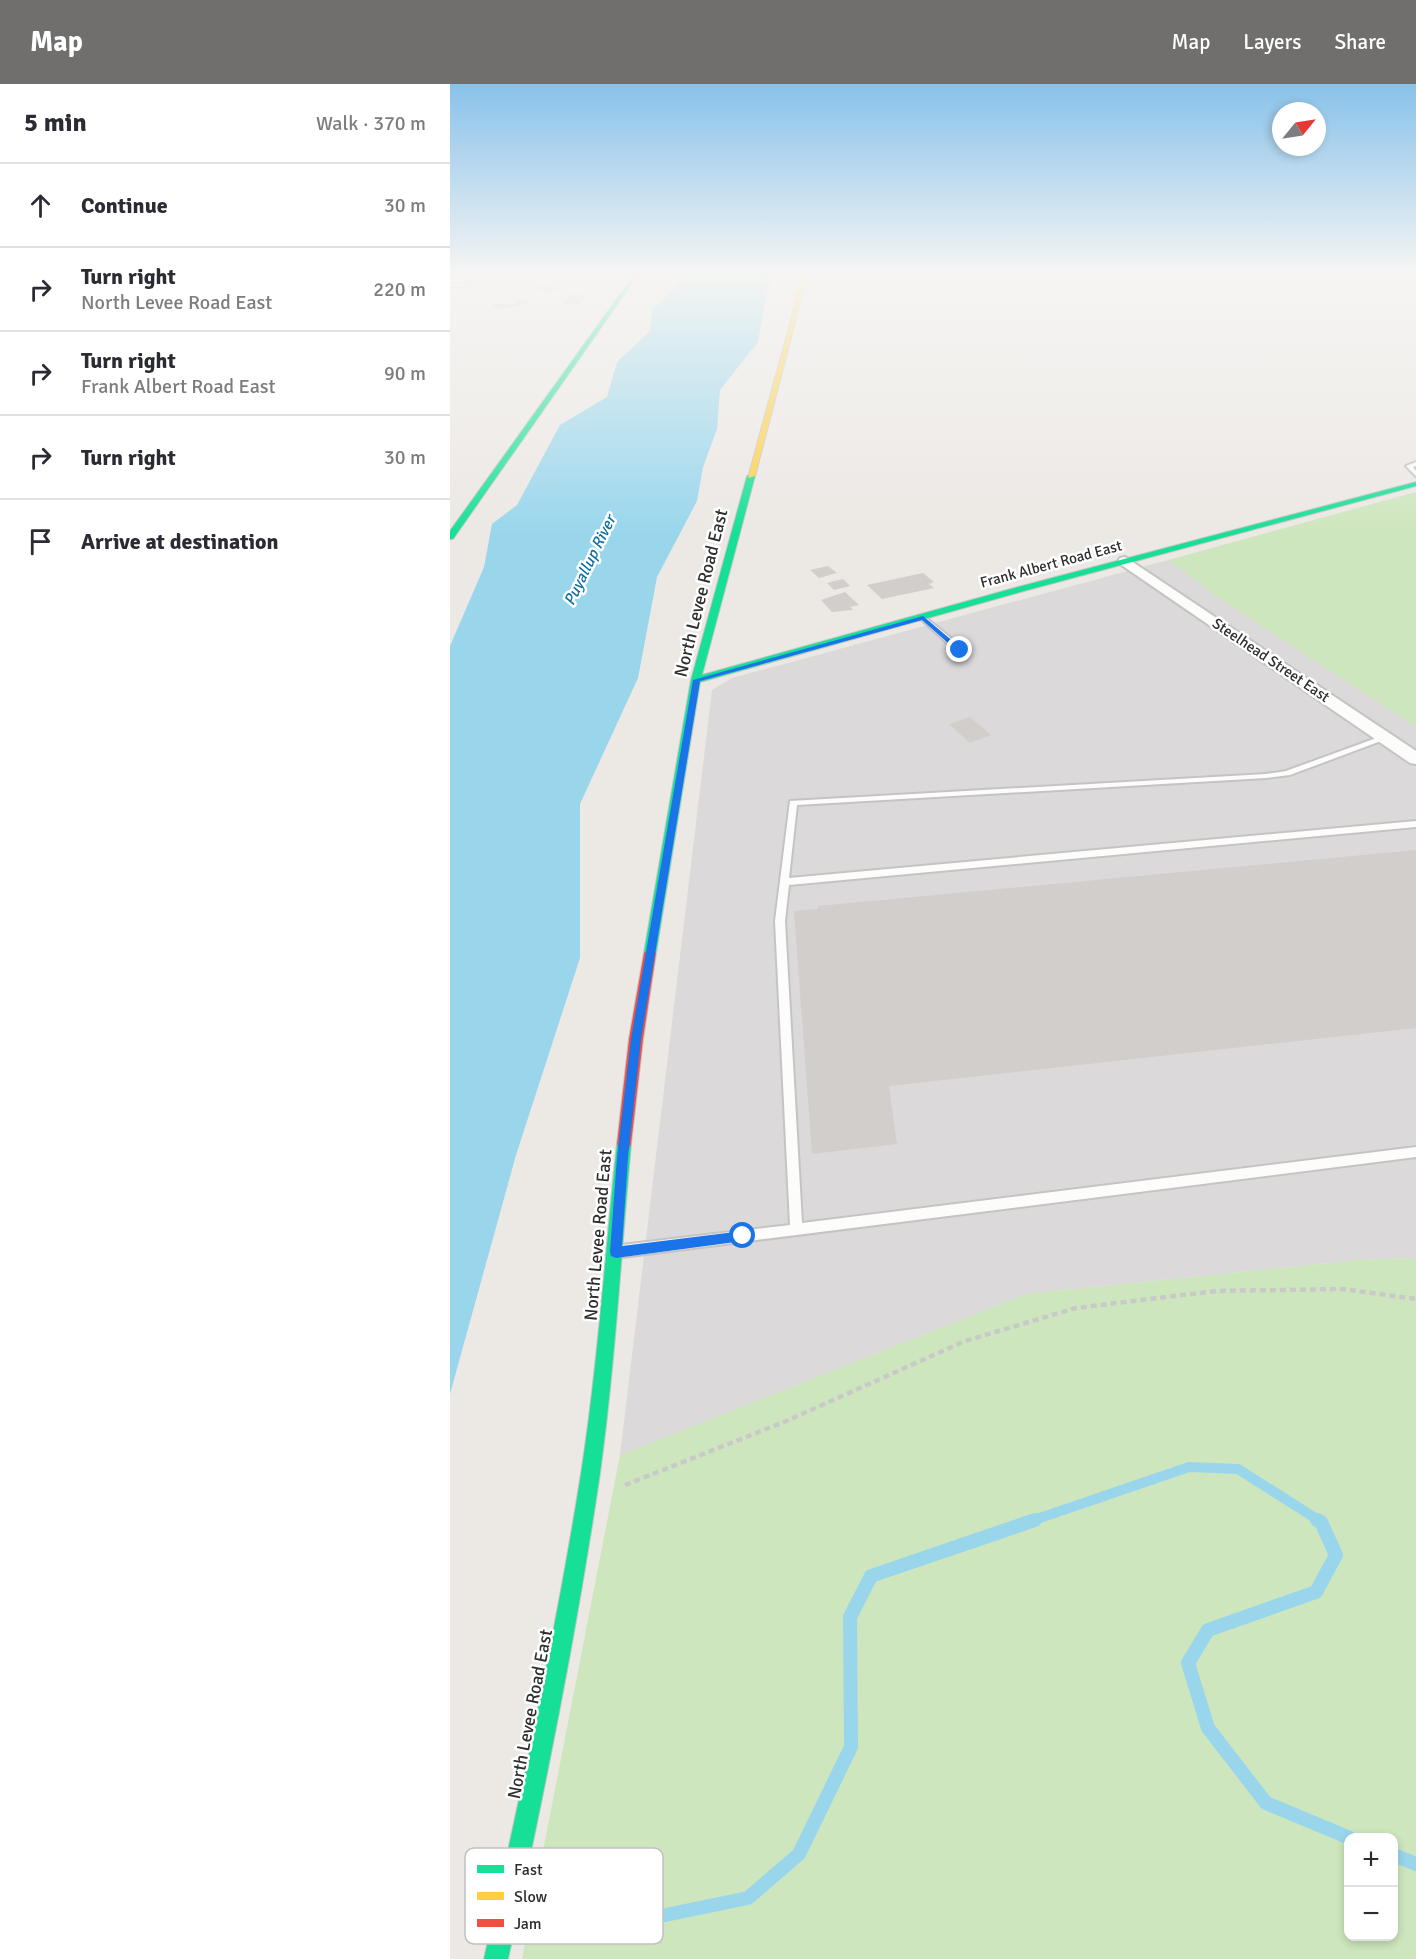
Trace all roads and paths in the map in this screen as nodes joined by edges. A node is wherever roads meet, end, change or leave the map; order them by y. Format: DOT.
graph roads {
  1 [pos="576,360"];
  2 [pos="782,360"];
  3 [pos="1416,464"];
  4 [pos="1416,474"];
  5 [pos="1416,484"];
  6 [pos="450,537"];
  7 [pos="1125,561"];
  8 [pos="923,618"];
  9 [pos="960,650"];
  10 [pos="696,680"];
  11 [pos="1385,738"];
  12 [pos="1416,759"];
  13 [pos="1416,824"];
  14 [pos="784,882"];
  15 [pos="1416,1152"];
  16 [pos="796,1230"];
  17 [pos="616,1252"];
  18 [pos="1416,1299"];
  19 [pos="588,1487"];
  20 [pos="521,1848"];
  21 [pos="499,1944"];
  22 [pos="496,1959"];
  1 -- 6 [label="street"];
  2 -- 10 [label="street, North Levee Road East"];
  3 -- 4 [label="lane"];
  5 -- 7 [label="street, Frank Albert Road East"];
  7 -- 8 [label="street, Frank Albert Road East"];
  7 -- 11 [label="street, Steelhead Street East"];
  8 -- 9 [label="lane"];
  8 -- 10 [label="street, Frank Albert Road East"];
  10 -- 17 [label="street, North Levee Road East"];
  11 -- 12 [label="street, Steelhead Street East"];
  11 -- 14 [label="lane"];
  13 -- 14 [label="lane"];
  14 -- 16 [label="lane"];
  15 -- 16 [label="lane"];
  16 -- 17 [label="lane"];
  17 -- 19 [label="street, North Levee Road East"];
  18 -- 19 [label="path"];
  19 -- 20 [label="street, North Levee Road East"];
  21 -- 22 [label="street, North Levee Road East"];
}
